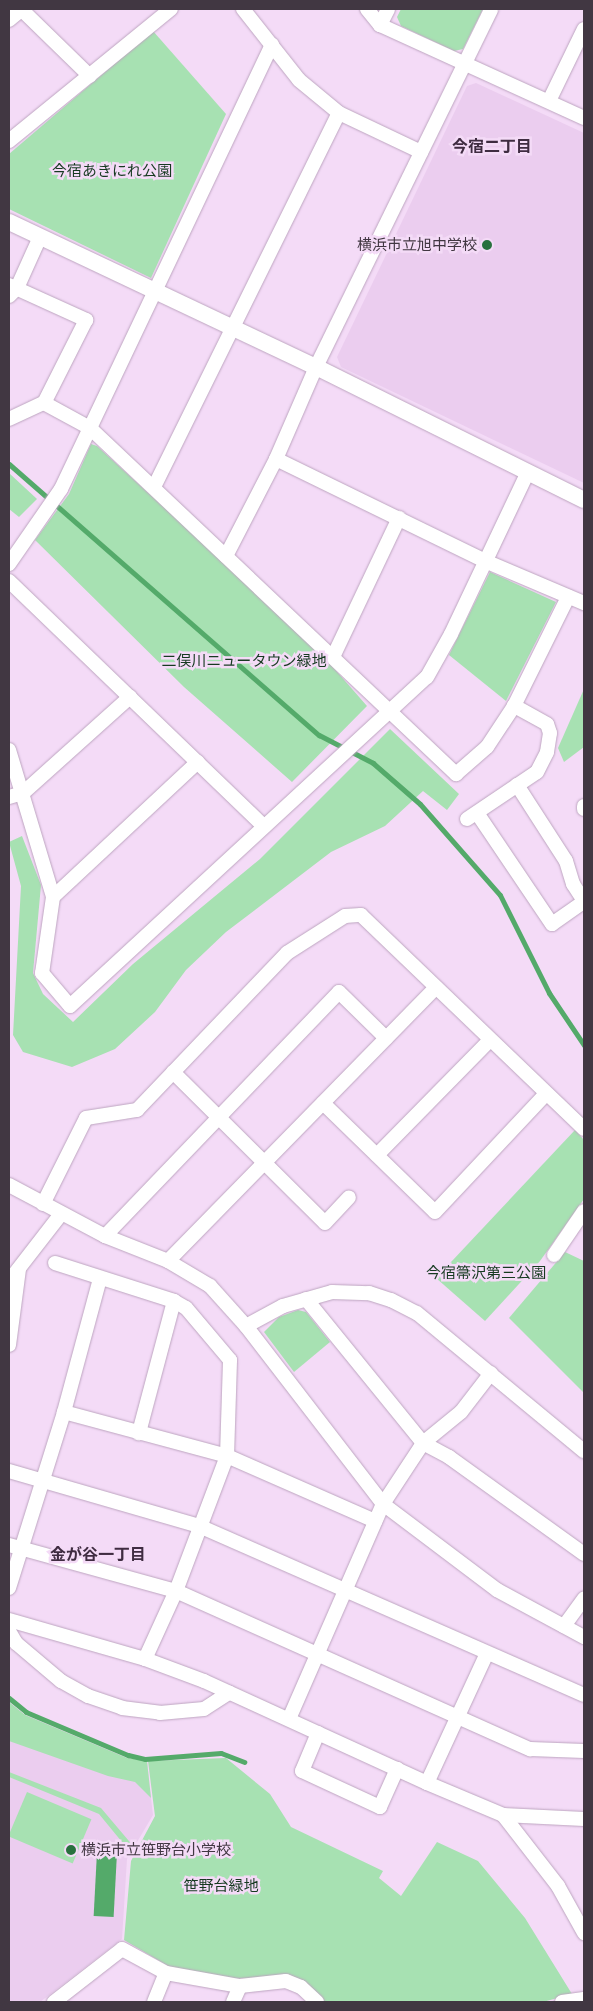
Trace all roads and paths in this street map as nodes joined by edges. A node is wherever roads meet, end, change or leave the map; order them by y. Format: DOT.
graph roads {
  1 [pos="22,9"];
  2 [pos="171,9"];
  3 [pos="243,9"];
  4 [pos="367,9"];
  5 [pos="388,9"];
  6 [pos="491,9"];
  7 [pos="9,20"];
  8 [pos="380,25"];
  9 [pos="584,29"];
  10 [pos="272,44"];
  11 [pos="464,63"];
  12 [pos="90,76"];
  13 [pos="549,102"];
  14 [pos="339,113"];
  15 [pos="584,118"];
  16 [pos="9,142"];
  17 [pos="421,152"];
  18 [pos="9,222"];
  19 [pos="40,237"];
  20 [pos="12,290"];
  21 [pos="156,292"];
  22 [pos="234,330"];
  23 [pos="316,367"];
  24 [pos="44,403"];
  25 [pos="9,419"];
  26 [pos="90,428"];
  27 [pos="276,459"];
  28 [pos="528,472"];
  29 [pos="154,487"];
  30 [pos="584,500"];
  31 [pos="399,518"];
  32 [pos="226,556"];
  33 [pos="485,561"];
  34 [pos="9,564"];
  35 [pos="9,581"];
  36 [pos="568,598"];
  37 [pos="584,603"];
  38 [pos="333,657"];
  39 [pos="130,698"];
  40 [pos="514,706"];
  41 [pos="390,711"];
  42 [pos="9,750"];
  43 [pos="198,762"];
  44 [pos="517,785"];
  45 [pos="23,793"];
  46 [pos="9,797"];
  47 [pos="264,826"];
  48 [pos="53,897"];
  49 [pos="584,902"];
  50 [pos="436,987"];
  51 [pos="386,1038"];
  52 [pos="490,1040"];
  53 [pos="173,1072"];
  54 [pos="546,1094"];
  55 [pos="323,1103"];
  56 [pos="220,1119"];
  57 [pos="584,1129"];
  58 [pos="377,1155"];
  59 [pos="264,1163"];
  60 [pos="9,1185"];
  61 [pos="349,1197"];
  62 [pos="43,1204"];
  63 [pos="584,1211"];
  64 [pos="61,1214"];
  65 [pos="105,1236"];
  66 [pos="554,1255"];
  67 [pos="168,1261"];
  68 [pos="55,1263"];
  69 [pos="19,1269"];
  70 [pos="100,1279"];
  71 [pos="9,1281"];
  72 [pos="306,1299"];
  73 [pos="174,1301"];
  74 [pos="246,1326"];
  75 [pos="9,1345"];
  76 [pos="491,1373"];
  77 [pos="64,1412"];
  78 [pos="139,1433"];
  79 [pos="423,1443"];
  80 [pos="584,1451"];
  81 [pos="227,1456"];
  82 [pos="9,1471"];
  83 [pos="42,1479"];
  84 [pos="383,1504"];
  85 [pos="375,1521"];
  86 [pos="199,1526"];
  87 [pos="15,1547"];
  88 [pos="584,1554"];
  89 [pos="9,1588"];
  90 [pos="176,1591"];
  91 [pos="346,1592"];
  92 [pos="584,1598"];
  93 [pos="9,1620"];
  94 [pos="564,1626"];
  95 [pos="9,1631"];
  96 [pos="584,1637"];
  97 [pos="487,1653"];
  98 [pos="317,1656"];
  99 [pos="145,1659"];
  100 [pos="229,1693"];
  101 [pos="584,1694"];
  102 [pos="457,1717"];
  103 [pos="289,1719"];
  104 [pos="318,1733"];
  105 [pos="584,1751"];
  106 [pos="397,1769"];
  107 [pos="427,1784"];
  108 [pos="504,1815"];
  109 [pos="584,1819"];
  110 [pos="584,1933"];
  111 [pos="166,1973"];
  112 [pos="240,1986"];
  113 [pos="584,1999"];
  114 [pos="54,2002"];
  115 [pos="154,2002"];
  116 [pos="233,2002"];
  117 [pos="317,2002"];
  118 [pos="562,2002"];
  1 -- 7 [label="street"];
  1 -- 12 [label="street"];
  2 -- 12 [label="street"];
  3 -- 10 [label="street"];
  4 -- 8 [label="street"];
  5 -- 8 [label="street"];
  6 -- 11 [label="street"];
  8 -- 11 [label="street"];
  9 -- 13 [label="street"];
  10 -- 14 [label="street"];
  10 -- 21 [label="street"];
  11 -- 13 [label="street"];
  11 -- 17 [label="street"];
  12 -- 16 [label="street"];
  13 -- 15 [label="street"];
  14 -- 17 [label="street"];
  14 -- 22 [label="street"];
  17 -- 23 [label="street"];
  18 -- 19 [label="street"];
  19 -- 20 [label="street"];
  19 -- 21 [label="street"];
  20 -- 24 [label="street"];
  21 -- 22 [label="street"];
  21 -- 26 [label="street"];
  22 -- 23 [label="street"];
  22 -- 29 [label="street"];
  23 -- 27 [label="street"];
  23 -- 28 [label="street"];
  24 -- 25 [label="street"];
  24 -- 26 [label="street"];
  26 -- 29 [label="street"];
  26 -- 34 [label="street"];
  27 -- 31 [label="street"];
  27 -- 32 [label="street"];
  28 -- 30 [label="street"];
  28 -- 33 [label="street"];
  29 -- 32 [label="street"];
  31 -- 33 [label="street"];
  31 -- 38 [label="street"];
  32 -- 38 [label="street"];
  33 -- 36 [label="street"];
  33 -- 41 [label="street"];
  35 -- 39 [label="street"];
  36 -- 37 [label="street"];
  36 -- 40 [label="street"];
  38 -- 41 [label="street"];
  39 -- 43 [label="street"];
  39 -- 45 [label="street"];
  40 -- 41 [label="street"];
  40 -- 44 [label="street"];
  41 -- 47 [label="street"];
  42 -- 45 [label="street"];
  43 -- 47 [label="street"];
  43 -- 48 [label="street"];
  44 -- 49 [label="street"];
  44 -- 49 [label="street"];
  45 -- 46 [label="street"];
  45 -- 48 [label="street"];
  47 -- 48 [label="street"];
  50 -- 51 [label="street"];
  50 -- 52 [label="street"];
  50 -- 53 [label="street"];
  51 -- 55 [label="street"];
  51 -- 56 [label="street"];
  52 -- 54 [label="street"];
  52 -- 58 [label="street"];
  53 -- 56 [label="street"];
  53 -- 62 [label="street"];
  54 -- 57 [label="street"];
  54 -- 58 [label="street"];
  55 -- 58 [label="street"];
  55 -- 59 [label="street"];
  56 -- 59 [label="street"];
  56 -- 65 [label="street"];
  59 -- 61 [label="street"];
  59 -- 67 [label="street"];
  60 -- 62 [label="street"];
  62 -- 64 [label="street"];
  63 -- 66 [label="street"];
  64 -- 65 [label="street"];
  64 -- 69 [label="street"];
  65 -- 67 [label="street"];
  67 -- 74 [label="street"];
  68 -- 70 [label="street"];
  69 -- 71 [label="street"];
  69 -- 75 [label="street"];
  70 -- 73 [label="street"];
  70 -- 77 [label="street"];
  72 -- 74 [label="street"];
  72 -- 76 [label="street"];
  72 -- 79 [label="street"];
  73 -- 78 [label="street"];
  73 -- 81 [label="street"];
  74 -- 84 [label="street"];
  76 -- 79 [label="street"];
  76 -- 80 [label="street"];
  77 -- 78 [label="street"];
  77 -- 83 [label="street"];
  78 -- 81 [label="street"];
  79 -- 84 [label="street"];
  79 -- 88 [label="street"];
  81 -- 85 [label="street"];
  81 -- 86 [label="street"];
  82 -- 83 [label="street"];
  83 -- 86 [label="street"];
  83 -- 87 [label="street"];
  84 -- 85 [label="street"];
  84 -- 94 [label="street"];
  85 -- 91 [label="street"];
  86 -- 90 [label="street"];
  86 -- 91 [label="street"];
  87 -- 89 [label="street"];
  87 -- 90 [label="street"];
  90 -- 98 [label="street"];
  90 -- 99 [label="street"];
  91 -- 97 [label="street"];
  91 -- 98 [label="street"];
  92 -- 94 [label="street"];
  93 -- 99 [label="street"];
  94 -- 96 [label="street"];
  95 -- 100 [label="street"];
  97 -- 101 [label="street"];
  97 -- 102 [label="street"];
  98 -- 102 [label="street"];
  98 -- 103 [label="street"];
  99 -- 100 [label="street"];
  100 -- 103 [label="street"];
  102 -- 105 [label="street"];
  102 -- 107 [label="street"];
  103 -- 104 [label="street"];
  104 -- 106 [label="street"];
  104 -- 106 [label="street"];
  106 -- 107 [label="street"];
  107 -- 108 [label="street"];
  108 -- 109 [label="street"];
  108 -- 110 [label="street"];
  111 -- 112 [label="street"];
  111 -- 114 [label="street"];
  111 -- 115 [label="street"];
  112 -- 116 [label="street"];
  112 -- 117 [label="street"];
  113 -- 118 [label="street"];
}
